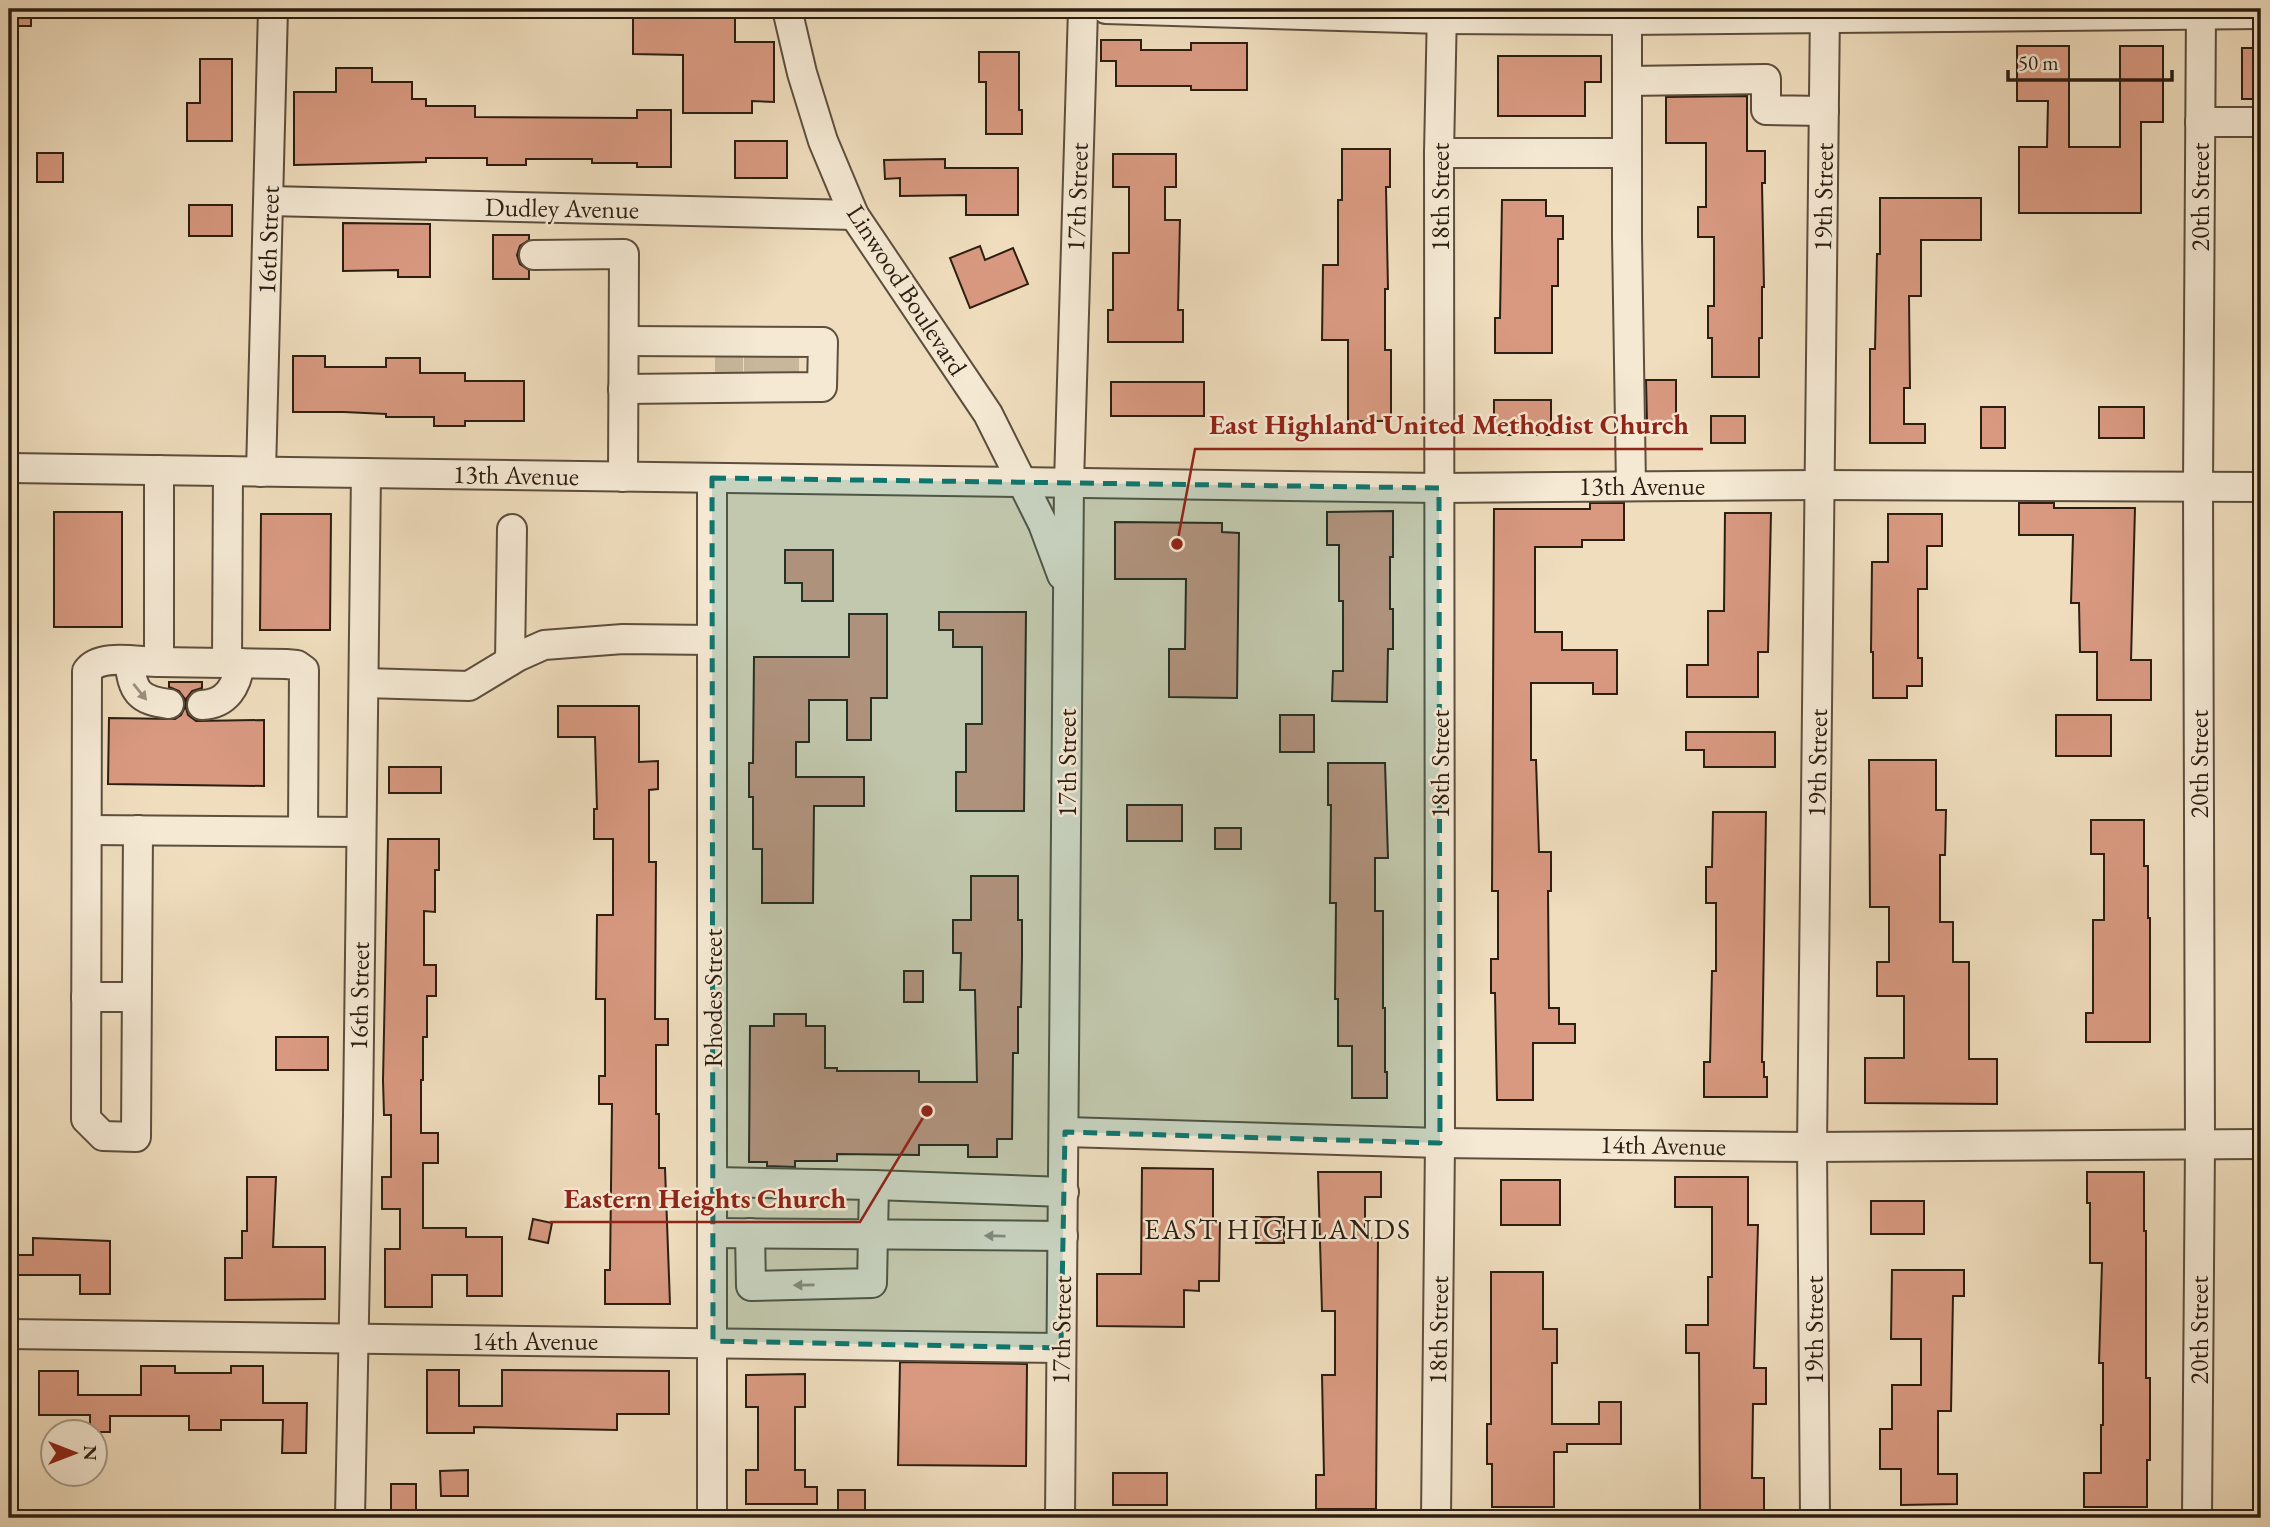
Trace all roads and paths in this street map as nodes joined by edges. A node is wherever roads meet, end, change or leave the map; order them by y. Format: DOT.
graph roads {
  1 [pos="273,9"];
  2 [pos="787,9"];
  3 [pos="1083,9"];
  4 [pos="1106,9"];
  5 [pos="2201,11"];
  6 [pos="1442,14"];
  7 [pos="1560,14"];
  8 [pos="1825,14"];
  9 [pos="2261,15"];
  10 [pos="1627,20"];
  11 [pos="1628,80"];
  12 [pos="1824,111"];
  13 [pos="2200,122"];
  14 [pos="2261,122"];
  15 [pos="1439,153"];
  16 [pos="1626,153"];
  17 [pos="270,201"];
  18 [pos="854,215"];
  19 [pos="534,255"];
  20 [pos="624,341"];
  21 [pos="729,363"];
  22 [pos="623,389"];
  23 [pos="9,468"];
  24 [pos="159,470"];
  25 [pos="228,471"];
  26 [pos="261,472"];
  27 [pos="366,473"];
  28 [pos="623,477"];
  29 [pos="712,478"];
  30 [pos="1023,482"];
  31 [pos="1069,483"];
  32 [pos="1820,485"];
  33 [pos="1632,486"];
  34 [pos="2198,487"];
  35 [pos="2261,487"];
  36 [pos="1439,488"];
  37 [pos="512,529"];
  38 [pos="1068,591"];
  39 [pos="712,640"];
  40 [pos="129,661"];
  41 [pos="510,661"];
  42 [pos="159,662"];
  43 [pos="234,663"];
  44 [pos="364,683"];
  45 [pos="169,704"];
  46 [pos="202,705"];
  47 [pos="87,830"];
  48 [pos="138,830"];
  49 [pos="303,831"];
  50 [pos="361,832"];
  51 [pos="86,997"];
  52 [pos="136,997"];
  53 [pos="1065,1132"];
  54 [pos="1440,1143"];
  55 [pos="2261,1144"];
  56 [pos="2200,1145"];
  57 [pos="1812,1147"];
  58 [pos="713,1182"];
  59 [pos="874,1185"];
  60 [pos="1064,1192"];
  61 [pos="713,1233"];
  62 [pos="750,1233"];
  63 [pos="873,1233"];
  64 [pos="1063,1236"];
  65 [pos="9,1334"];
  66 [pos="353,1340"];
  67 [pos="713,1341"];
  68 [pos="1061,1348"];
  69 [pos="350,1518"];
  70 [pos="712,1518"];
  71 [pos="1060,1518"];
  72 [pos="1436,1518"];
  73 [pos="1815,1518"];
  74 [pos="2197,1518"];
  1 -- 17 [label="street, 16th Street"];
  2 -- 18 [label="street, Linwood Boulevard"];
  3 -- 31 [label="street, 17th Street"];
  4 -- 6 [label="street"];
  5 -- 8 [label="street"];
  5 -- 9 [label="street"];
  5 -- 13 [label="street, 20th Street"];
  6 -- 7 [label="street"];
  6 -- 15 [label="street, 18th Street"];
  7 -- 10 [label="street"];
  8 -- 10 [label="street"];
  8 -- 12 [label="street, 19th Street"];
  10 -- 11 [label="street"];
  11 -- 12 [label="street"];
  11 -- 16 [label="street"];
  12 -- 32 [label="street, 19th Street"];
  13 -- 14 [label="street"];
  13 -- 34 [label="street, 20th Street"];
  15 -- 16 [label="street"];
  15 -- 36 [label="street, 18th Street"];
  16 -- 33 [label="street"];
  17 -- 18 [label="street, Dudley Avenue"];
  17 -- 26 [label="street, 16th Street"];
  18 -- 30 [label="street, Linwood Boulevard"];
  19 -- 20 [label="street"];
  20 -- 21 [label="street"];
  20 -- 22 [label="street"];
  21 -- 21 [label="street"];
  21 -- 22 [label="street"];
  22 -- 28 [label="street"];
  23 -- 24 [label="street, 13th Avenue"];
  24 -- 25 [label="street, 13th Avenue"];
  24 -- 42 [label="street"];
  25 -- 26 [label="street, 13th Avenue"];
  25 -- 43 [label="street"];
  26 -- 27 [label="street, 13th Avenue"];
  27 -- 28 [label="street, 13th Avenue"];
  27 -- 44 [label="street, 16th Street"];
  28 -- 29 [label="street, 13th Avenue"];
  29 -- 30 [label="street, 13th Avenue"];
  29 -- 39 [label="street, Rhodes Street"];
  30 -- 31 [label="street, 13th Avenue"];
  30 -- 38 [label="street"];
  31 -- 36 [label="street, 13th Avenue"];
  31 -- 38 [label="street, 17th Street"];
  32 -- 33 [label="street, 13th Avenue"];
  32 -- 34 [label="street, 13th Avenue"];
  32 -- 57 [label="street, 19th Street"];
  33 -- 36 [label="street, 13th Avenue"];
  34 -- 35 [label="street, 13th Avenue"];
  34 -- 56 [label="street, 20th Street"];
  36 -- 54 [label="street, 18th Street"];
  37 -- 41 [label="street"];
  38 -- 53 [label="street, 17th Street"];
  39 -- 41 [label="street"];
  39 -- 58 [label="street, Rhodes Street"];
  40 -- 42 [label="street"];
  40 -- 45 [label="street, one-way"];
  40 -- 47 [label="street"];
  41 -- 44 [label="street"];
  42 -- 43 [label="street"];
  43 -- 46 [label="street"];
  43 -- 49 [label="street"];
  44 -- 50 [label="street, 16th Street"];
  47 -- 48 [label="street"];
  47 -- 51 [label="street"];
  48 -- 49 [label="street"];
  48 -- 52 [label="street"];
  49 -- 50 [label="street"];
  50 -- 66 [label="street, 16th Street"];
  51 -- 52 [label="street"];
  51 -- 52 [label="street"];
  53 -- 54 [label="street, 14th Avenue"];
  53 -- 60 [label="street, 17th Street"];
  54 -- 57 [label="street, 14th Avenue"];
  54 -- 72 [label="street, 18th Street"];
  55 -- 56 [label="street, 14th Avenue"];
  56 -- 57 [label="street, 14th Avenue"];
  56 -- 74 [label="street, 20th Street"];
  57 -- 73 [label="street, 19th Street"];
  58 -- 59 [label="street"];
  58 -- 61 [label="street, Rhodes Street"];
  59 -- 60 [label="street"];
  59 -- 63 [label="street"];
  60 -- 64 [label="street, 17th Street"];
  61 -- 62 [label="street"];
  61 -- 67 [label="street, Rhodes Street"];
  62 -- 63 [label="street"];
  63 -- 62 [label="street, one-way"];
  64 -- 63 [label="street, one-way"];
  64 -- 68 [label="street, 17th Street"];
  65 -- 66 [label="street, 14th Avenue"];
  66 -- 67 [label="street, 14th Avenue"];
  66 -- 69 [label="street, 16th Street"];
  67 -- 68 [label="street, 14th Avenue"];
  67 -- 70 [label="street, Rhodes Street"];
  68 -- 71 [label="street, 17th Street"];
}
